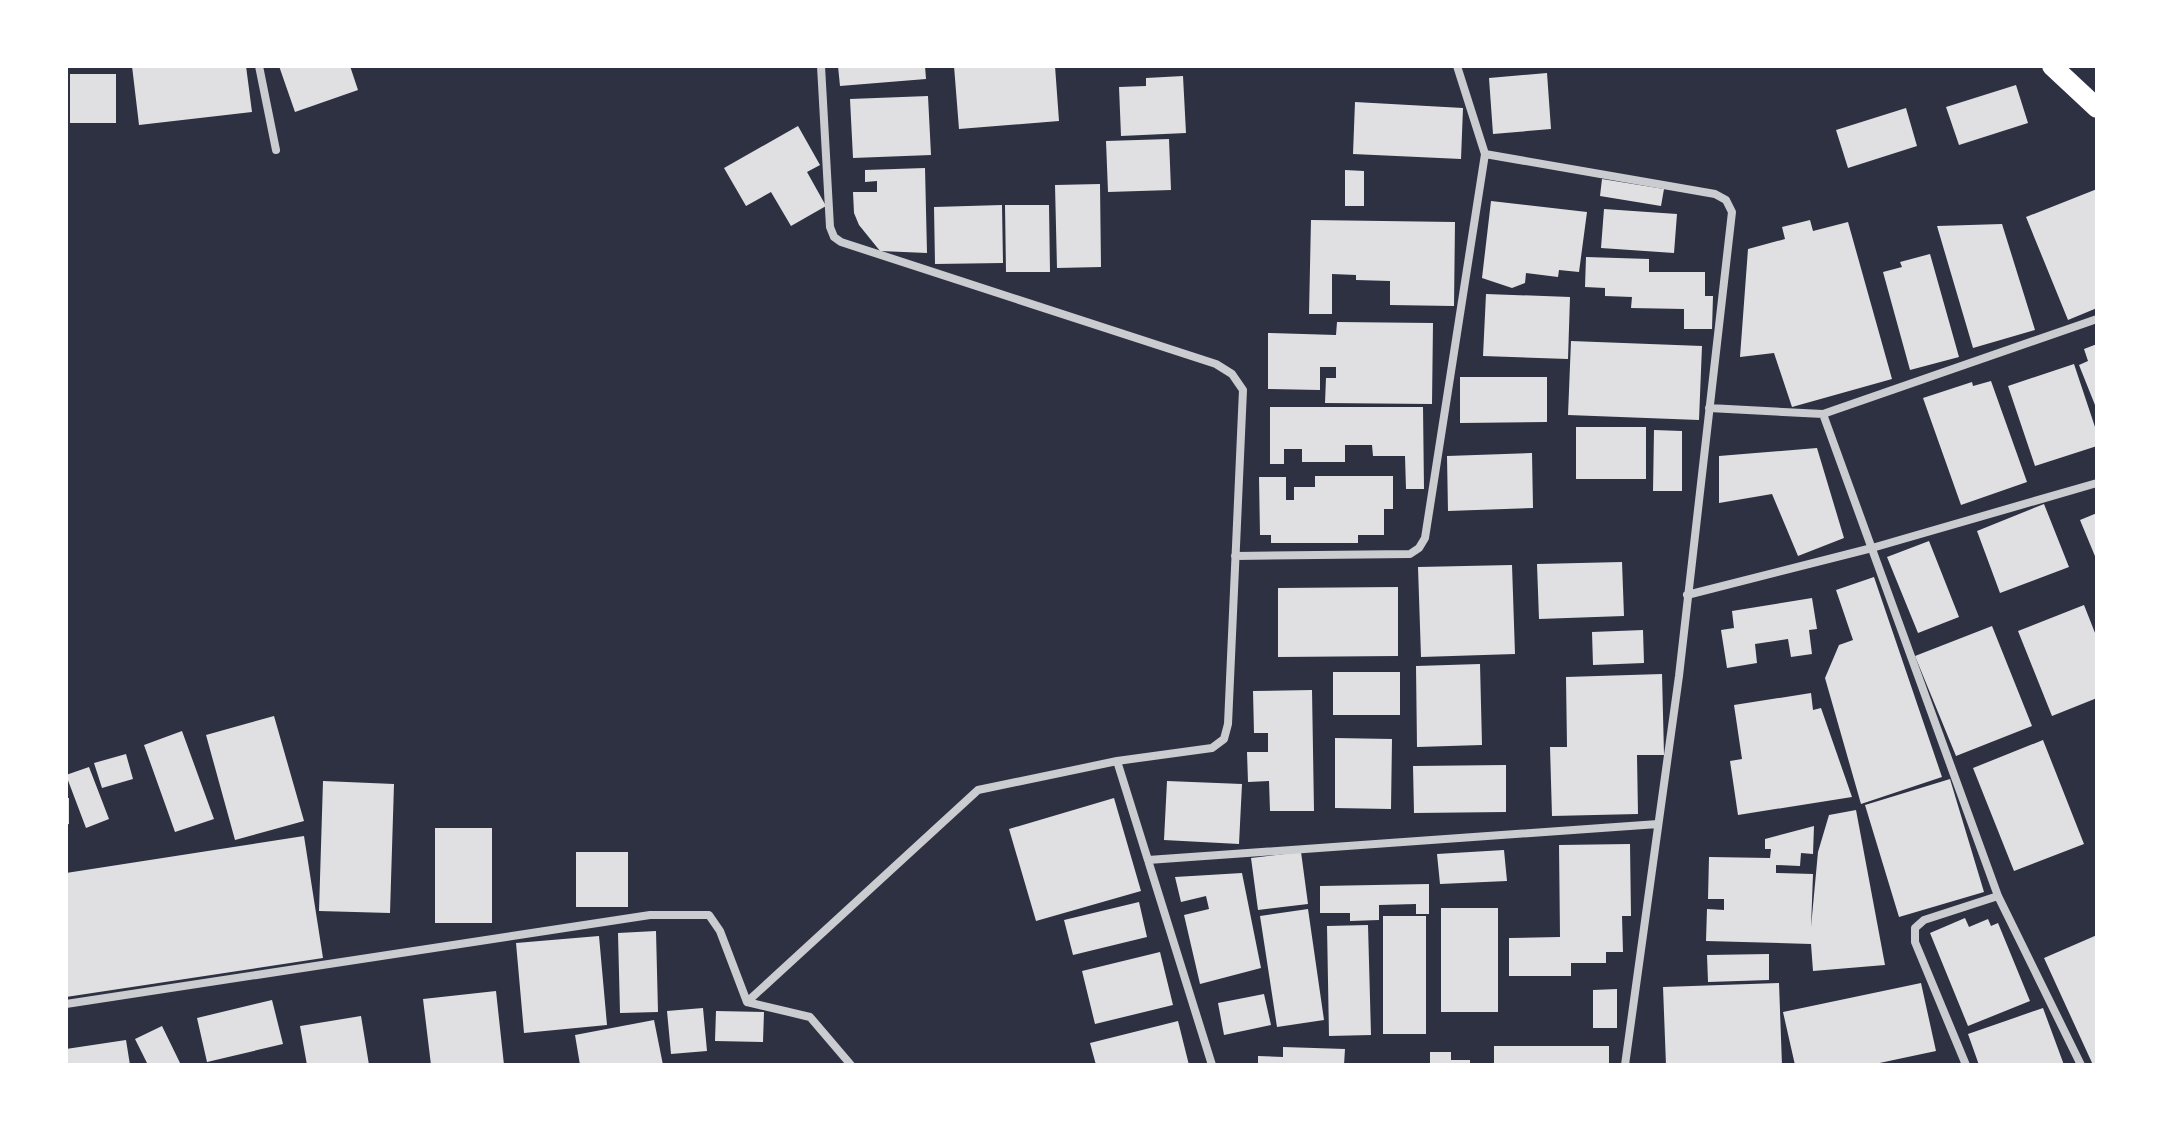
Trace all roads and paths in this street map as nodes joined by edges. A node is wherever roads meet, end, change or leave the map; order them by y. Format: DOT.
graph roads {
  1 [pos="259,66"];
  2 [pos="821,66"];
  3 [pos="1457,66"];
  4 [pos="2052,66"];
  5 [pos="2097,108"];
  6 [pos="276,150"];
  7 [pos="1485,154"];
  8 [pos="2097,319"];
  9 [pos="1709,408"];
  10 [pos="1823,414"];
  11 [pos="2097,483"];
  12 [pos="1872,548"];
  13 [pos="1235,556"];
  14 [pos="1687,595"];
  15 [pos="1117,761"];
  16 [pos="1658,824"];
  17 [pos="1148,860"];
  18 [pos="1998,896"];
  19 [pos="747,1002"];
  20 [pos="66,1004"];
  21 [pos="851,1065"];
  22 [pos="1212,1065"];
  23 [pos="1625,1065"];
  24 [pos="1966,1065"];
  25 [pos="2081,1065"];
  1 -- 6 [label="street"];
  2 -- 13 [label="street"];
  3 -- 7 [label="street"];
  4 -- 5 [label="main road"];
  7 -- 9 [label="street"];
  7 -- 13 [label="street"];
  8 -- 10 [label="street"];
  9 -- 10 [label="street"];
  9 -- 14 [label="street"];
  10 -- 12 [label="street"];
  11 -- 12 [label="street"];
  12 -- 14 [label="street"];
  12 -- 18 [label="street"];
  13 -- 15 [label="street"];
  14 -- 16 [label="street"];
  15 -- 17 [label="street"];
  15 -- 19 [label="street"];
  16 -- 17 [label="street"];
  16 -- 23 [label="street"];
  17 -- 22 [label="street"];
  18 -- 24 [label="street"];
  18 -- 25 [label="street"];
  19 -- 20 [label="street"];
  19 -- 21 [label="street"];
}
